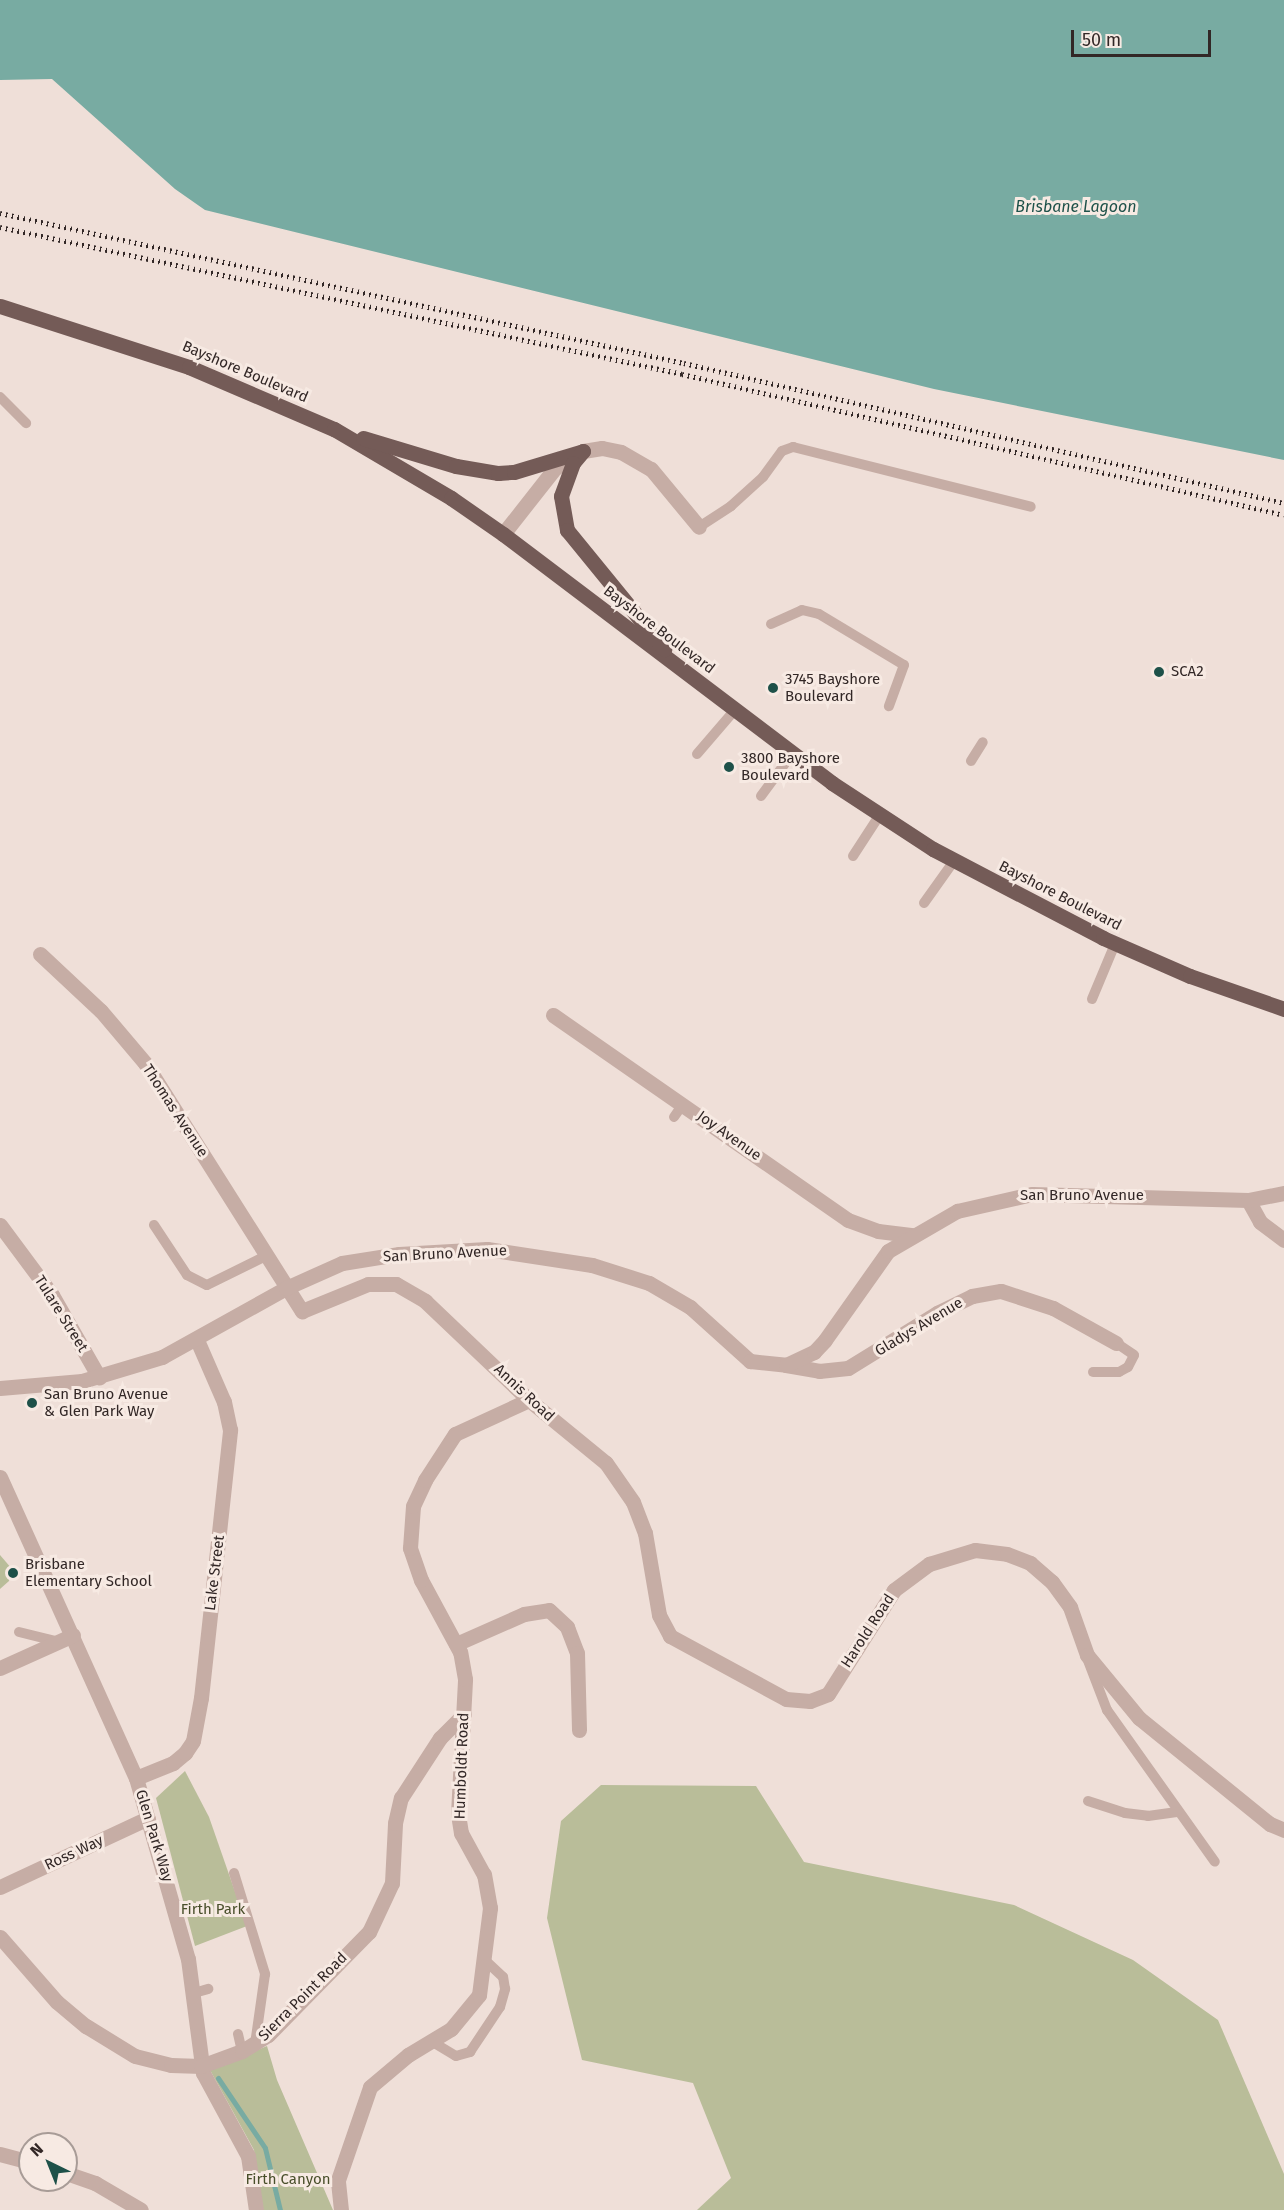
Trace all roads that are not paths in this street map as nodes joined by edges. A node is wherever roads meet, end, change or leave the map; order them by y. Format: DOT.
graph roads {
  1 [pos="0,306"];
  2 [pos="0,397"];
  3 [pos="26,423"];
  4 [pos="334,429"];
  5 [pos="583,451"];
  6 [pos="1031,507"];
  7 [pos="699,527"];
  8 [pos="503,534"];
  9 [pos="771,624"];
  10 [pos="683,672"];
  11 [pos="889,706"];
  12 [pos="734,711"];
  13 [pos="983,742"];
  14 [pos="697,754"];
  15 [pos="792,754"];
  16 [pos="971,761"];
  17 [pos="761,796"];
  18 [pos="879,816"];
  19 [pos="853,856"];
  20 [pos="954,861"];
  21 [pos="924,903"];
  22 [pos="1115,944"];
  23 [pos="40,954"];
  24 [pos="1092,999"];
  25 [pos="1284,1009"];
  26 [pos="553,1015"];
  27 [pos="683,1104"];
  28 [pos="674,1117"];
  29 [pos="1284,1192"];
  30 [pos="1248,1200"];
  31 [pos="0,1225"];
  32 [pos="154,1225"];
  33 [pos="913,1235"];
  34 [pos="1284,1240"];
  35 [pos="266,1256"];
  36 [pos="286,1288"];
  37 [pos="197,1340"];
  38 [pos="1116,1343"];
  39 [pos="786,1365"];
  40 [pos="1093,1372"];
  41 [pos="99,1377"];
  42 [pos="0,1388"];
  43 [pos="529,1400"];
  44 [pos="0,1477"];
  45 [pos="19,1632"];
  46 [pos="669,1636"];
  47 [pos="66,1639"];
  48 [pos="456,1644"];
  49 [pos="1087,1655"];
  50 [pos="0,1668"];
  51 [pos="464,1714"];
  52 [pos="579,1730"];
  53 [pos="136,1778"];
  54 [pos="1088,1801"];
  55 [pos="1177,1812"];
  56 [pos="148,1818"];
  57 [pos="1284,1830"];
  58 [pos="1215,1862"];
  59 [pos="234,1873"];
  60 [pos="0,1887"];
  61 [pos="0,1937"];
  62 [pos="484,1959"];
  63 [pos="238,2034"];
  64 [pos="431,2041"];
  65 [pos="248,2048"];
  66 [pos="201,2066"];
  67 [pos="0,2154"];
  68 [pos="18,2159"];
  69 [pos="78,2178"];
  70 [pos="141,2210"];
  71 [pos="256,2210"];
  72 [pos="341,2210"];
  1 -- 4 [label="main road, Bayshore Boulevard"];
  2 -- 3 [label="lane"];
  4 -- 5 [label="main road"];
  4 -- 8 [label="main road, Bayshore Boulevard"];
  5 -- 7 [label="street"];
  5 -- 8 [label="street"];
  5 -- 10 [label="main road"];
  6 -- 7 [label="lane"];
  8 -- 10 [label="main road, Bayshore Boulevard"];
  9 -- 11 [label="lane"];
  10 -- 12 [label="main road, Bayshore Boulevard"];
  12 -- 14 [label="lane"];
  12 -- 15 [label="main road, Bayshore Boulevard"];
  13 -- 16 [label="lane"];
  15 -- 17 [label="lane"];
  15 -- 18 [label="main road, Bayshore Boulevard"];
  18 -- 19 [label="lane"];
  18 -- 20 [label="main road, Bayshore Boulevard"];
  20 -- 21 [label="lane"];
  20 -- 22 [label="main road, Bayshore Boulevard"];
  22 -- 24 [label="lane"];
  22 -- 25 [label="main road, Bayshore Boulevard"];
  23 -- 35 [label="street, Thomas Avenue"];
  26 -- 27 [label="street, Joy Avenue"];
  27 -- 28 [label="lane"];
  27 -- 33 [label="street, Joy Avenue"];
  29 -- 30 [label="street, San Bruno Avenue"];
  30 -- 33 [label="street, San Bruno Avenue"];
  30 -- 34 [label="street"];
  31 -- 41 [label="street, Tulare Street"];
  32 -- 35 [label="lane"];
  33 -- 39 [label="street, San Bruno Avenue"];
  35 -- 36 [label="street, Thomas Avenue"];
  36 -- 37 [label="street, San Bruno Avenue"];
  36 -- 39 [label="street, San Bruno Avenue"];
  36 -- 43 [label="street, Annis Road"];
  37 -- 41 [label="street, San Bruno Avenue"];
  37 -- 53 [label="street, Lake Street"];
  38 -- 39 [label="street, Gladys Avenue"];
  38 -- 40 [label="lane"];
  41 -- 42 [label="street, San Bruno Avenue"];
  43 -- 46 [label="street, Annis Road"];
  43 -- 48 [label="street, Humboldt Road"];
  44 -- 47 [label="street, Glen Park Way"];
  45 -- 47 [label="lane"];
  46 -- 49 [label="street, Harold Road"];
  47 -- 50 [label="street"];
  47 -- 53 [label="street, Glen Park Way"];
  48 -- 51 [label="street, Humboldt Road"];
  48 -- 52 [label="street"];
  49 -- 55 [label="lane"];
  49 -- 57 [label="street, Harold Road"];
  51 -- 62 [label="street, Humboldt Road"];
  51 -- 65 [label="street, Sierra Point Road"];
  53 -- 56 [label="street, Glen Park Way"];
  54 -- 55 [label="lane"];
  55 -- 58 [label="lane"];
  56 -- 60 [label="street, Ross Way"];
  56 -- 66 [label="street, Glen Park Way"];
  59 -- 65 [label="lane"];
  61 -- 66 [label="street, Sierra Point Road"];
  62 -- 64 [label="street, Humboldt Road"];
  62 -- 64 [label="lane"];
  63 -- 65 [label="lane"];
  64 -- 72 [label="street, Humboldt Road"];
  65 -- 66 [label="street, Sierra Point Road"];
  66 -- 71 [label="street, Glen Park Way"];
  67 -- 68 [label="street"];
  69 -- 70 [label="street"];
}
